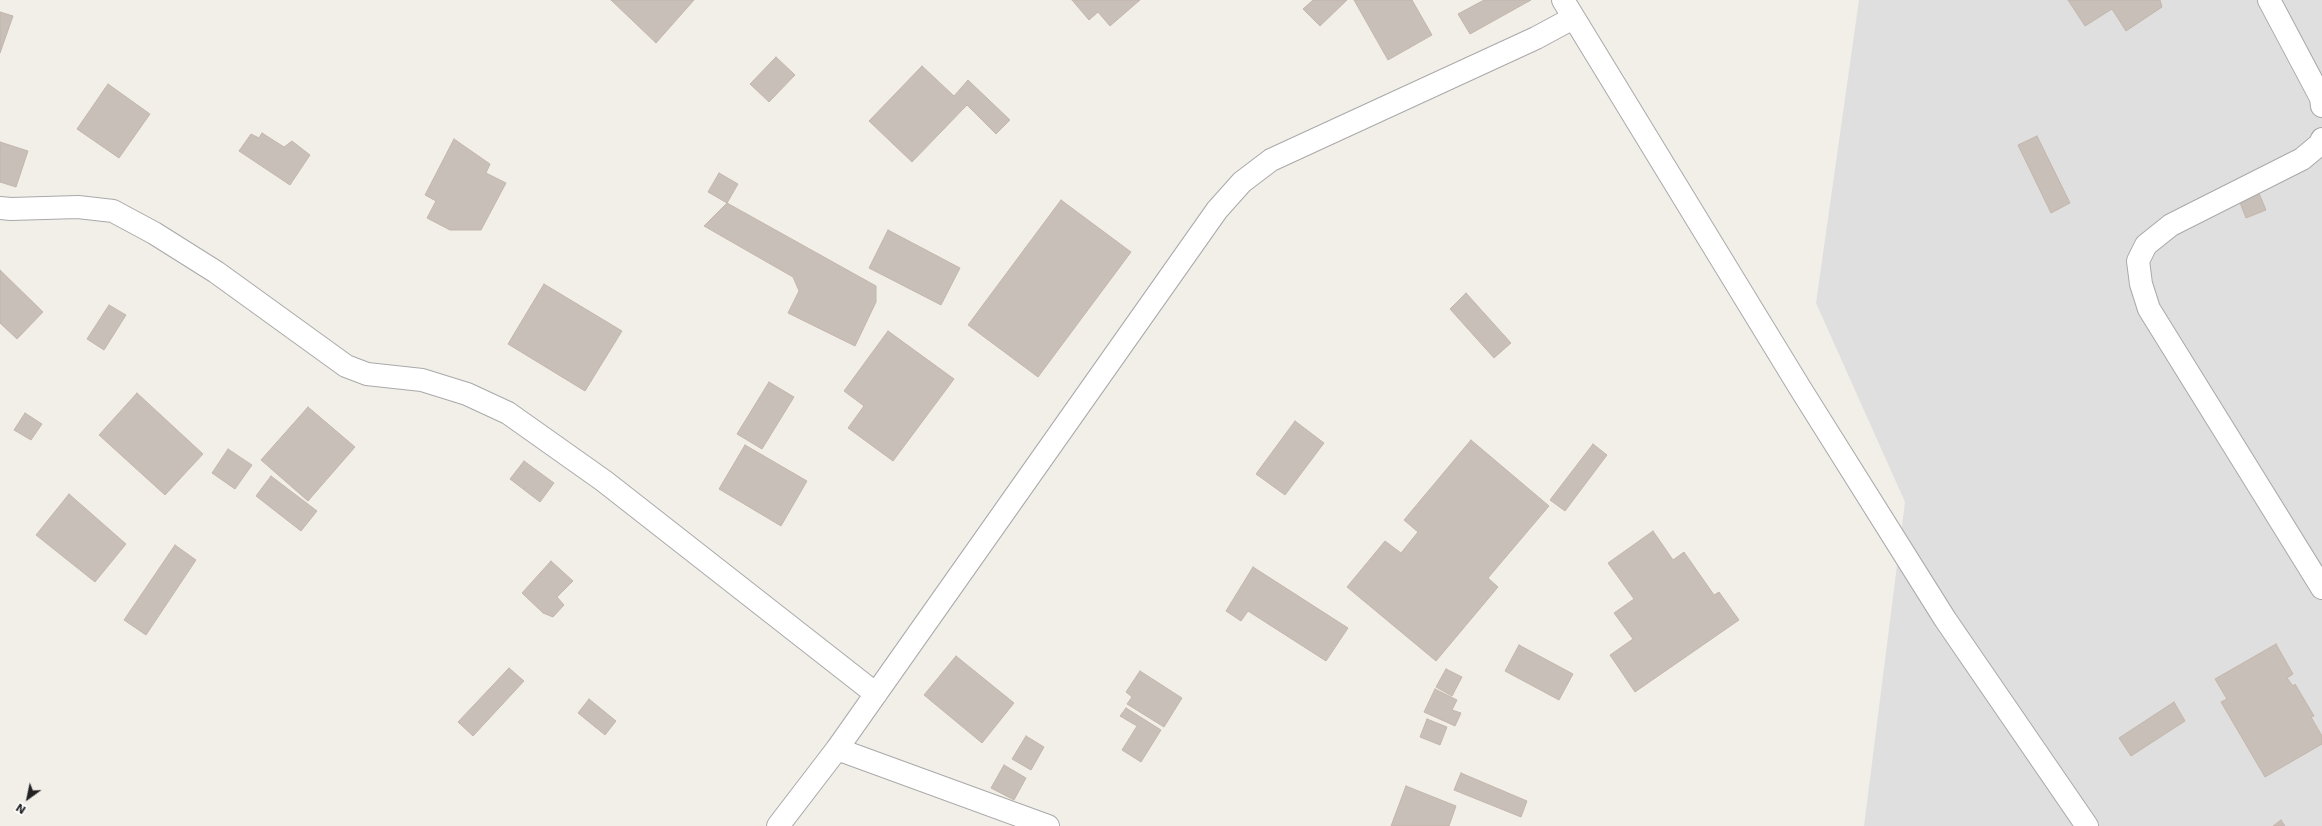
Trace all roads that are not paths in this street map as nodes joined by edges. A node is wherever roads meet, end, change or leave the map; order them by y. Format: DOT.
graph roads {
  1 [pos="2269,0"];
  2 [pos="1568,9"];
  3 [pos="2322,105"];
  4 [pos="2322,139"];
  5 [pos="0,208"];
  6 [pos="2322,588"];
  7 [pos="876,694"];
  8 [pos="837,750"];
  9 [pos="778,826"];
  10 [pos="1048,826"];
  11 [pos="2087,826"];
  1 -- 3 [label="street"];
  2 -- 7 [label="street"];
  2 -- 11 [label="street"];
  4 -- 6 [label="street"];
  5 -- 7 [label="street"];
  7 -- 8 [label="street"];
  8 -- 9 [label="street"];
  8 -- 10 [label="street"];
}
